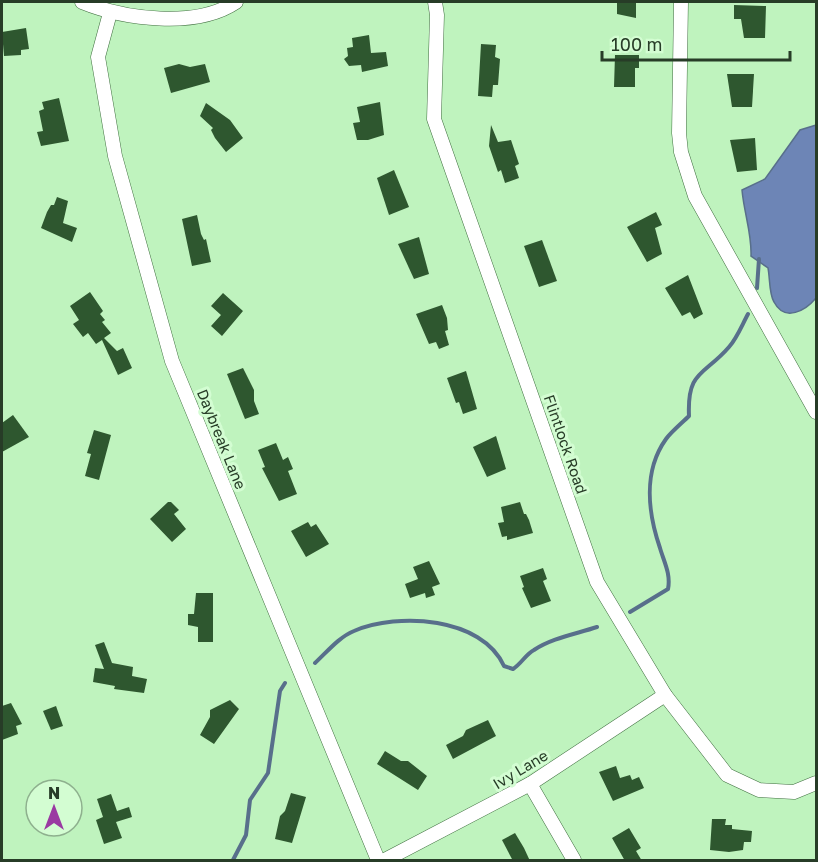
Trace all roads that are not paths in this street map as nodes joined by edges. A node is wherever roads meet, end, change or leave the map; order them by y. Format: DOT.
graph roads {
  1 [pos="82,2"];
  2 [pos="236,2"];
  3 [pos="435,2"];
  4 [pos="681,2"];
  5 [pos="110,13"];
  6 [pos="816,412"];
  7 [pos="665,695"];
  8 [pos="816,783"];
  9 [pos="530,784"];
  10 [pos="378,861"];
  11 [pos="385,861"];
  12 [pos="574,861"];
  1 -- 5 [label="street"];
  2 -- 5 [label="street"];
  3 -- 7 [label="street, Flintlock Road"];
  4 -- 6 [label="street"];
  5 -- 10 [label="street, Daybreak Lane"];
  7 -- 8 [label="street, Flintlock Road"];
  7 -- 9 [label="street, Ivy Lane"];
  9 -- 11 [label="street, Ivy Lane"];
  9 -- 12 [label="street"];
}
